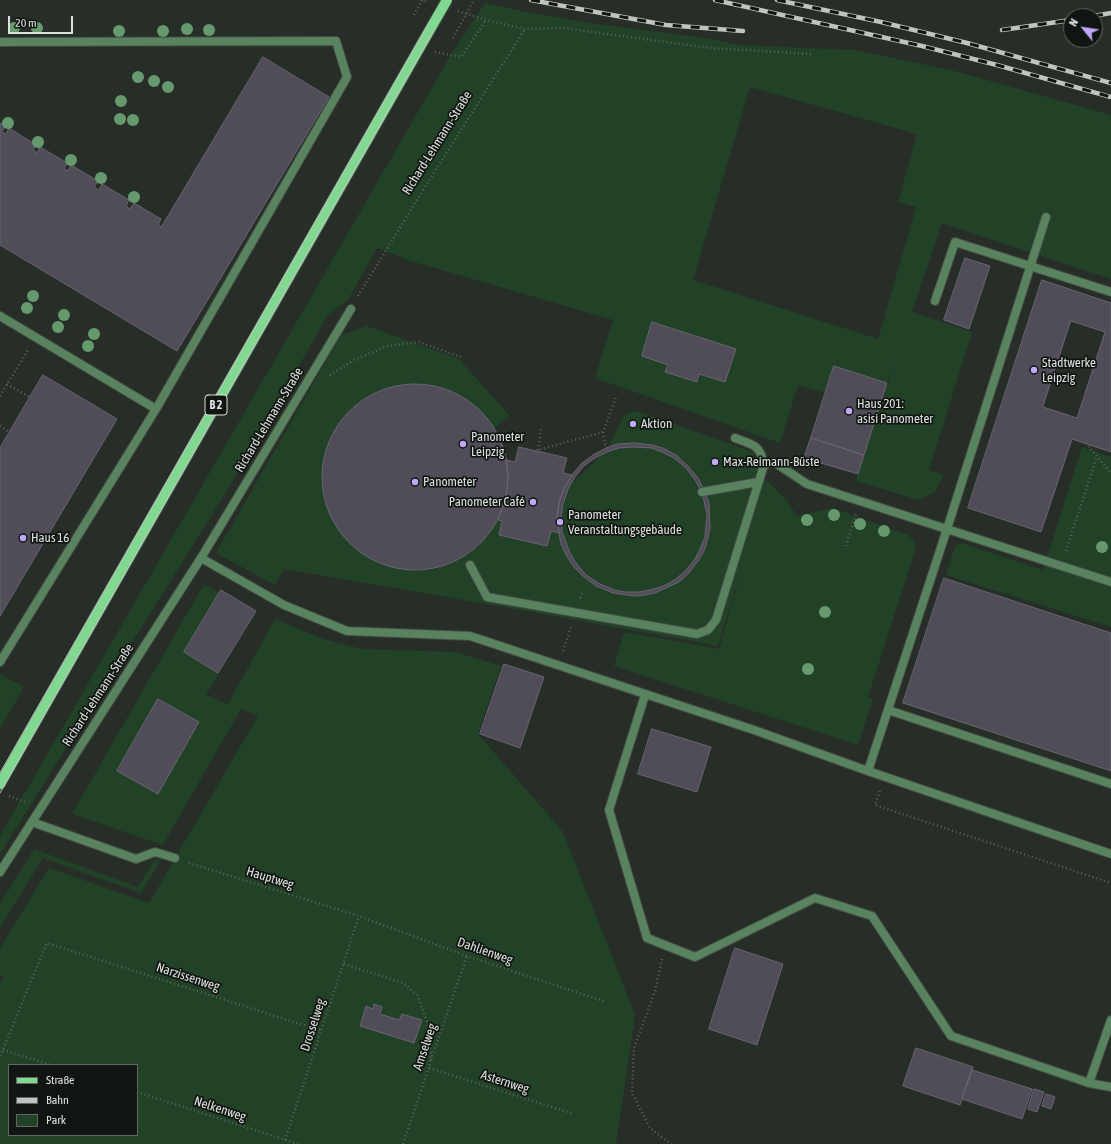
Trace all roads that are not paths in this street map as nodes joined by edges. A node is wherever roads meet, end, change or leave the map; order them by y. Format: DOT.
graph roads {
  1 [pos="446,0"];
  2 [pos="0,42"];
  3 [pos="1046,217"];
  4 [pos="1030,266"];
  5 [pos="1111,292"];
  6 [pos="935,301"];
  7 [pos="351,309"];
  8 [pos="0,316"];
  9 [pos="156,410"];
  10 [pos="735,438"];
  11 [pos="764,465"];
  12 [pos="758,482"];
  13 [pos="702,492"];
  14 [pos="947,529"];
  15 [pos="200,558"];
  16 [pos="470,566"];
  17 [pos="1111,582"];
  18 [pos="0,662"];
  19 [pos="645,695"];
  20 [pos="888,710"];
  21 [pos="868,771"];
  22 [pos="0,784"];
  23 [pos="1111,784"];
  24 [pos="32,822"];
  25 [pos="1111,854"];
  26 [pos="175,858"];
  27 [pos="0,872"];
  28 [pos="1111,1020"];
  29 [pos="1089,1083"];
  30 [pos="1111,1087"];
  1 -- 22 [label="main road, B 2, bridge"];
  2 -- 9 [label="street"];
  3 -- 4 [label="street"];
  4 -- 5 [label="street"];
  4 -- 6 [label="street"];
  4 -- 14 [label="street"];
  7 -- 15 [label="street, Richard-Lehmann-Straße"];
  8 -- 9 [label="street"];
  9 -- 18 [label="street"];
  10 -- 11 [label="street"];
  11 -- 12 [label="street"];
  11 -- 14 [label="street"];
  12 -- 13 [label="street"];
  12 -- 16 [label="street"];
  14 -- 17 [label="street"];
  14 -- 20 [label="street"];
  15 -- 19 [label="street"];
  15 -- 24 [label="street, Richard-Lehmann-Straße"];
  19 -- 21 [label="street"];
  19 -- 29 [label="street"];
  20 -- 21 [label="street"];
  20 -- 23 [label="street"];
  21 -- 25 [label="street"];
  24 -- 26 [label="street"];
  24 -- 27 [label="street, Richard-Lehmann-Straße"];
  28 -- 29 [label="street"];
  29 -- 30 [label="street"];
}
